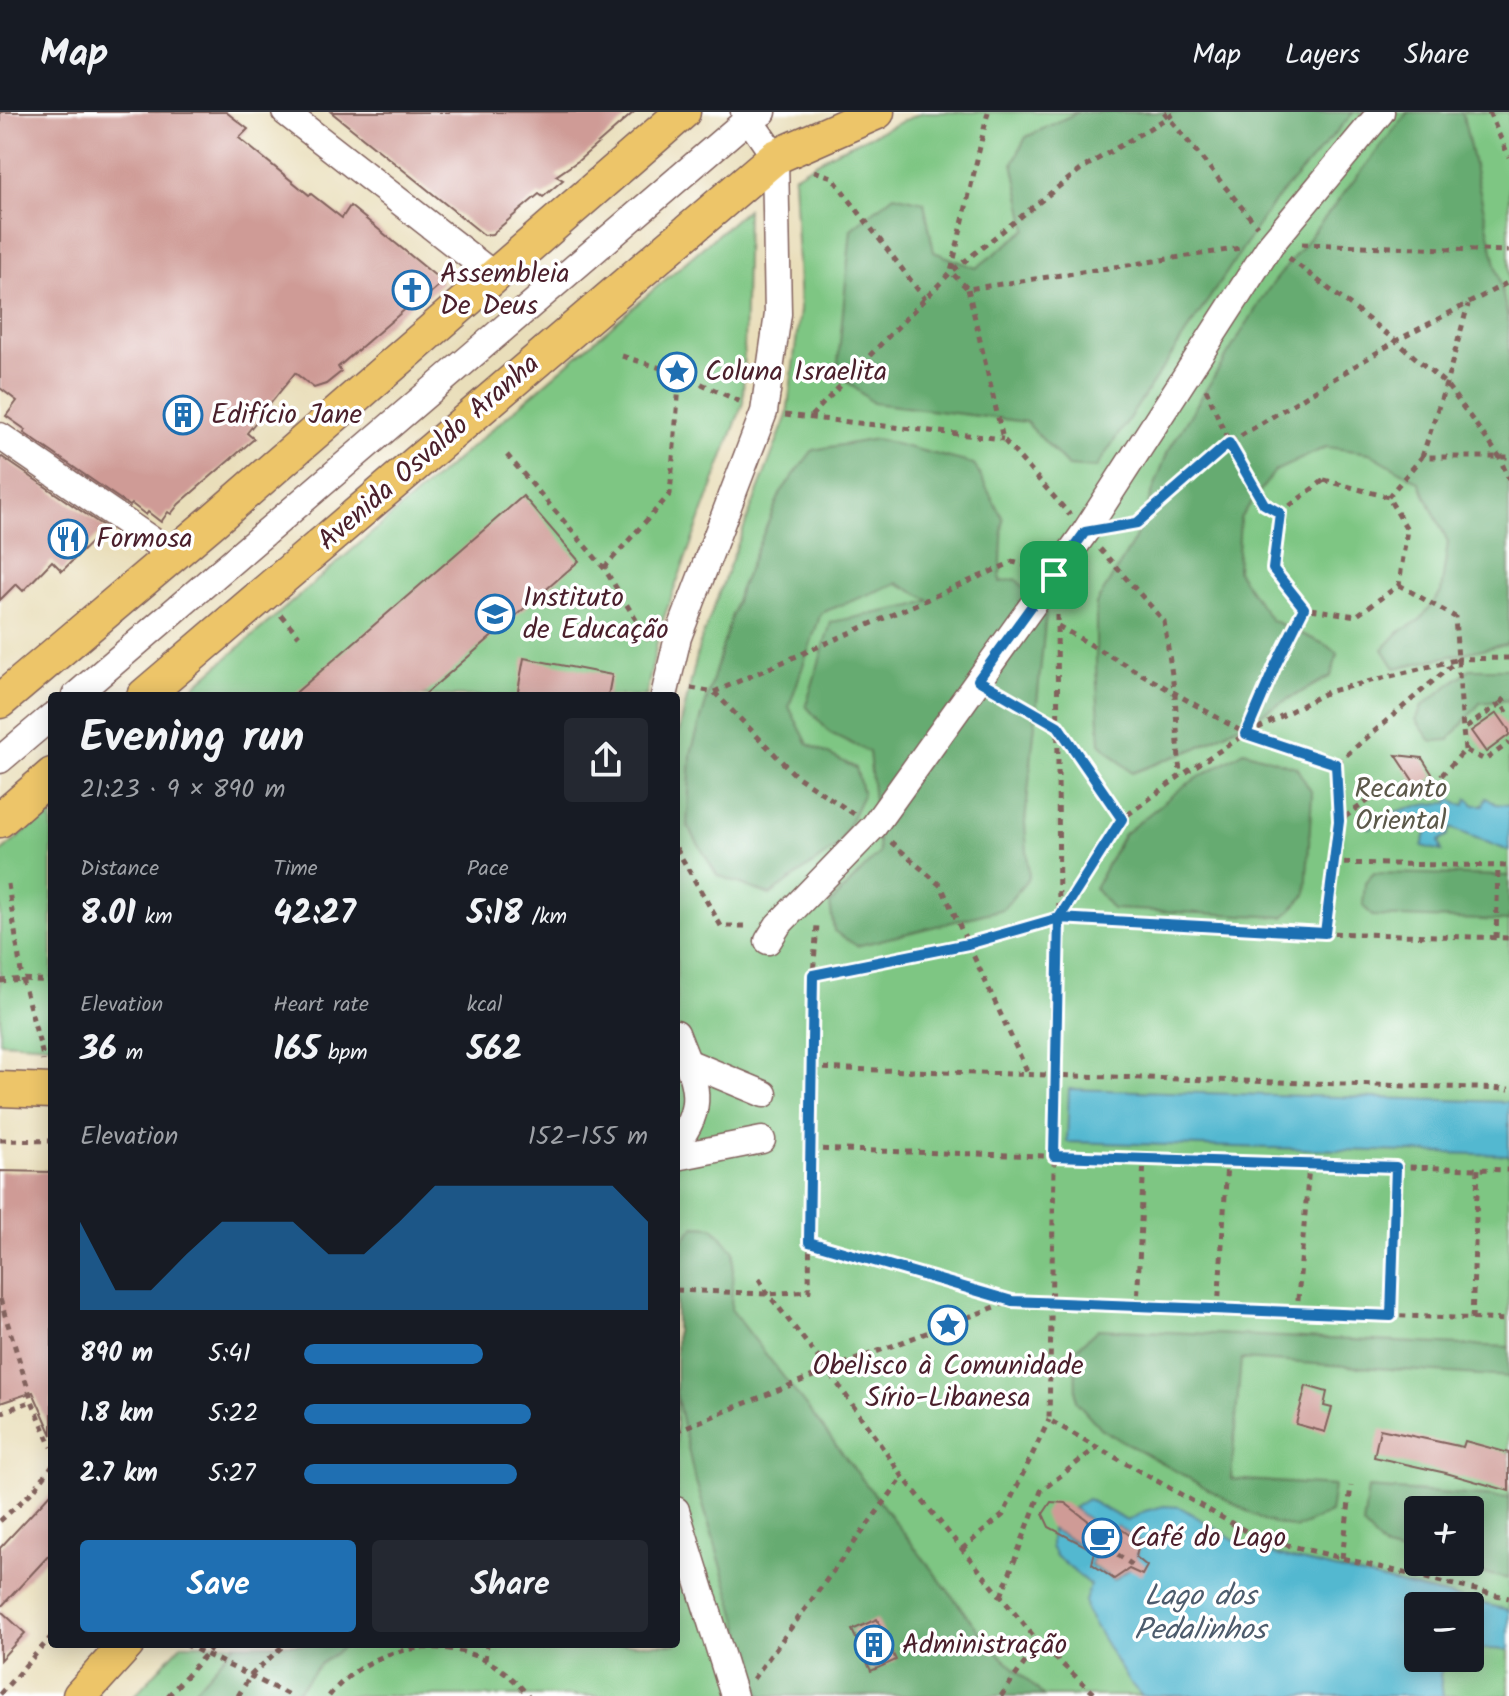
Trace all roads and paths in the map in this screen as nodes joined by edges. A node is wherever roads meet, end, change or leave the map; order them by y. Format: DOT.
graph roads {
  1 [pos="285,112"];
  2 [pos="683,112"];
  3 [pos="877,112"];
  4 [pos="988,112"];
  5 [pos="1177,112"];
  6 [pos="1381,112"];
  7 [pos="1489,112"];
  8 [pos="752,114"];
  9 [pos="1166,114"];
  10 [pos="775,157"];
  11 [pos="1509,157"];
  12 [pos="1271,244"];
  13 [pos="1509,251"];
  14 [pos="951,272"];
  15 [pos="495,276"];
  16 [pos="1509,282"];
  17 [pos="925,299"];
  18 [pos="1468,305"];
  19 [pos="1396,341"];
  20 [pos="622,356"];
  21 [pos="1195,360"];
  22 [pos="680,374"];
  23 [pos="1446,384"];
  24 [pos="764,412"];
  25 [pos="811,416"];
  26 [pos="0,436"];
  27 [pos="1003,439"];
  28 [pos="1229,443"];
  29 [pos="507,455"];
  30 [pos="1499,456"];
  31 [pos="1422,457"];
  32 [pos="1509,457"];
  33 [pos="1509,480"];
  34 [pos="1388,497"];
  35 [pos="1280,513"];
  36 [pos="1085,532"];
  37 [pos="172,554"];
  38 [pos="604,568"];
  39 [pos="1399,585"];
  40 [pos="1304,608"];
  41 [pos="1058,626"];
  42 [pos="1509,658"];
  43 [pos="1459,659"];
  44 [pos="978,680"];
  45 [pos="666,689"];
  46 [pos="80,692"];
  47 [pos="149,692"];
  48 [pos="1509,694"];
  49 [pos="0,701"];
  50 [pos="1501,703"];
  51 [pos="1509,715"];
  52 [pos="48,719"];
  53 [pos="1463,730"];
  54 [pos="1246,734"];
  55 [pos="1509,743"];
  56 [pos="1465,750"];
  57 [pos="0,760"];
  58 [pos="1336,764"];
  59 [pos="48,778"];
  60 [pos="1122,819"];
  61 [pos="0,820"];
  62 [pos="1339,821"];
  63 [pos="1332,863"];
  64 [pos="1498,866"];
  65 [pos="1509,866"];
  66 [pos="8,884"];
  67 [pos="1059,918"];
  68 [pos="1325,933"];
  69 [pos="1496,938"];
  70 [pos="1509,938"];
  71 [pos="768,941"];
  72 [pos="22,979"];
  73 [pos="0,981"];
  74 [pos="48,981"];
  75 [pos="682,1055"];
  76 [pos="812,1068"];
  77 [pos="1056,1075"];
  78 [pos="48,1085"];
  79 [pos="0,1089"];
  80 [pos="1509,1089"];
  81 [pos="48,1090"];
  82 [pos="764,1094"];
  83 [pos="680,1138"];
  84 [pos="0,1140"];
  85 [pos="762,1140"];
  86 [pos="48,1141"];
  87 [pos="810,1149"];
  88 [pos="680,1156"];
  89 [pos="1054,1156"];
  90 [pos="1144,1159"];
  91 [pos="1227,1162"];
  92 [pos="1309,1165"];
  93 [pos="1396,1167"];
  94 [pos="1478,1169"];
  95 [pos="1509,1170"];
  96 [pos="809,1242"];
  97 [pos="759,1279"];
  98 [pos="680,1290"];
  99 [pos="768,1294"];
  100 [pos="0,1299"];
  101 [pos="1012,1301"];
  102 [pos="1051,1303"];
  103 [pos="1137,1306"];
  104 [pos="1218,1309"];
  105 [pos="1297,1312"];
  106 [pos="1391,1316"];
  107 [pos="1472,1319"];
  108 [pos="1509,1320"];
  109 [pos="828,1370"];
  110 [pos="32,1401"];
  111 [pos="0,1413"];
  112 [pos="1049,1420"];
  113 [pos="680,1429"];
  114 [pos="48,1438"];
  115 [pos="1097,1447"];
  116 [pos="48,1471"];
  117 [pos="903,1477"];
  118 [pos="1351,1486"];
  119 [pos="0,1521"];
  120 [pos="680,1521"];
  121 [pos="1098,1541"];
  122 [pos="962,1549"];
  123 [pos="1342,1558"];
  124 [pos="1134,1566"];
  125 [pos="1001,1596"];
  126 [pos="1509,1598"];
  127 [pos="48,1640"];
  128 [pos="1039,1643"];
  129 [pos="123,1648"];
  130 [pos="193,1648"];
  131 [pos="212,1648"];
  132 [pos="281,1648"];
  133 [pos="486,1648"];
  134 [pos="206,1655"];
  135 [pos="485,1660"];
  136 [pos="251,1675"];
  137 [pos="742,1690"];
  138 [pos="0,1694"];
  139 [pos="80,1696"];
  140 [pos="168,1696"];
  141 [pos="238,1696"];
  142 [pos="291,1696"];
  143 [pos="329,1696"];
  144 [pos="528,1696"];
  145 [pos="1001,1696"];
  146 [pos="1097,1696"];
  1 -- 15 [label="street"];
  2 -- 15 [label="main road"];
  3 -- 10 [label="main road, Avenida Osvaldo Aranha"];
  4 -- 14 [label="path"];
  5 -- 9 [label="path"];
  6 -- 12 [label="street"];
  7 -- 11 [label="path"];
  8 -- 10 [label="street"];
  8 -- 46 [label="street"];
  9 -- 12 [label="path"];
  9 -- 14 [label="path"];
  10 -- 17 [label="path"];
  10 -- 24 [label="street"];
  10 -- 47 [label="main road, Avenida Osvaldo Aranha"];
  12 -- 13 [label="path"];
  12 -- 14 [label="path"];
  12 -- 19 [label="path"];
  12 -- 21 [label="street"];
  14 -- 17 [label="path"];
  15 -- 37 [label="main road"];
  16 -- 18 [label="path"];
  17 -- 25 [label="path"];
  18 -- 19 [label="path"];
  18 -- 23 [label="path"];
  19 -- 23 [label="path"];
  19 -- 28 [label="path"];
  20 -- 22 [label="path"];
  21 -- 28 [label="path"];
  21 -- 36 [label="street"];
  22 -- 24 [label="path"];
  22 -- 38 [label="path"];
  23 -- 30 [label="path"];
  23 -- 31 [label="path"];
  24 -- 25 [label="path"];
  24 -- 45 [label="street"];
  25 -- 27 [label="path"];
  26 -- 37 [label="street"];
  28 -- 35 [label="path"];
  28 -- 36 [label="path"];
  29 -- 38 [label="path"];
  30 -- 31 [label="path"];
  30 -- 32 [label="path"];
  30 -- 33 [label="path"];
  31 -- 34 [label="path"];
  34 -- 35 [label="path"];
  34 -- 39 [label="path"];
  35 -- 40 [label="path"];
  36 -- 44 [label="street"];
  37 -- 49 [label="main road"];
  38 -- 45 [label="path"];
  39 -- 40 [label="path"];
  39 -- 43 [label="path"];
  40 -- 54 [label="path"];
  41 -- 54 [label="path"];
  42 -- 43 [label="path"];
  43 -- 53 [label="path"];
  43 -- 54 [label="path"];
  43 -- 58 [label="path"];
  44 -- 60 [label="path"];
  44 -- 71 [label="street"];
  48 -- 50 [label="path"];
  50 -- 51 [label="path"];
  50 -- 53 [label="path"];
  52 -- 57 [label="street"];
  53 -- 56 [label="path"];
  54 -- 58 [label="path"];
  54 -- 60 [label="path"];
  55 -- 56 [label="path"];
  56 -- 62 [label="path"];
  58 -- 62 [label="path"];
  59 -- 61 [label="main road"];
  60 -- 67 [label="path"];
  62 -- 63 [label="path"];
  63 -- 64 [label="path"];
  63 -- 68 [label="path"];
  64 -- 65 [label="path"];
  64 -- 69 [label="path"];
  66 -- 72 [label="path"];
  67 -- 68 [label="path"];
  67 -- 76 [label="path"];
  67 -- 77 [label="path"];
  68 -- 69 [label="path"];
  69 -- 70 [label="path"];
  72 -- 73 [label="path"];
  72 -- 74 [label="path"];
  72 -- 78 [label="path"];
  75 -- 82 [label="street"];
  75 -- 83 [label="street"];
  76 -- 77 [label="path"];
  76 -- 87 [label="path"];
  77 -- 80 [label="path"];
  77 -- 89 [label="path"];
  79 -- 81 [label="main road"];
  84 -- 86 [label="path"];
  85 -- 88 [label="street"];
  87 -- 89 [label="path"];
  87 -- 96 [label="path"];
  89 -- 90 [label="path"];
  89 -- 102 [label="path"];
  90 -- 91 [label="path"];
  90 -- 103 [label="path"];
  91 -- 92 [label="path"];
  91 -- 104 [label="path"];
  92 -- 93 [label="path"];
  92 -- 105 [label="path"];
  93 -- 94 [label="path"];
  93 -- 106 [label="path"];
  94 -- 95 [label="path"];
  94 -- 107 [label="path"];
  96 -- 99 [label="path"];
  96 -- 101 [label="path"];
  97 -- 99 [label="path"];
  98 -- 99 [label="path"];
  99 -- 109 [label="path"];
  100 -- 110 [label="path"];
  101 -- 102 [label="path"];
  101 -- 109 [label="path"];
  102 -- 103 [label="path"];
  102 -- 112 [label="path"];
  103 -- 104 [label="path"];
  104 -- 105 [label="path"];
  105 -- 106 [label="path"];
  106 -- 107 [label="path"];
  107 -- 108 [label="path"];
  109 -- 113 [label="path"];
  109 -- 117 [label="path"];
  110 -- 111 [label="path"];
  110 -- 114 [label="path"];
  112 -- 115 [label="path"];
  112 -- 122 [label="path"];
  115 -- 123 [label="path"];
  115 -- 125 [label="path"];
  116 -- 119 [label="path"];
  117 -- 122 [label="path"];
  117 -- 137 [label="path"];
  118 -- 123 [label="path"];
  120 -- 137 [label="street"];
  121 -- 124 [label="path"];
  122 -- 125 [label="path"];
  123 -- 126 [label="path"];
  125 -- 128 [label="path"];
  127 -- 138 [label="path"];
  128 -- 145 [label="path"];
  128 -- 146 [label="path"];
  129 -- 139 [label="main road"];
  130 -- 134 [label="path"];
  131 -- 134 [label="path"];
  132 -- 136 [label="path"];
  133 -- 135 [label="path"];
  134 -- 136 [label="path"];
  134 -- 140 [label="path"];
  135 -- 143 [label="path"];
  135 -- 144 [label="path"];
  136 -- 141 [label="path"];
  136 -- 142 [label="path"];
}
